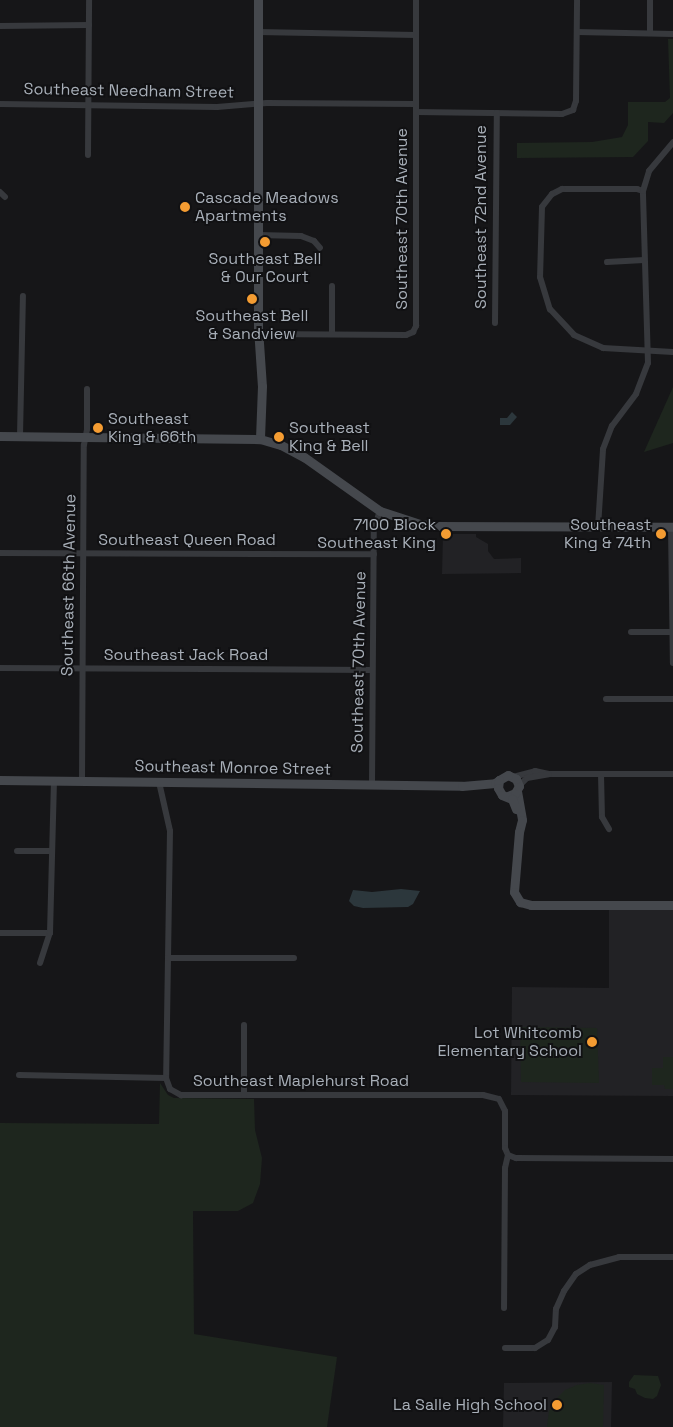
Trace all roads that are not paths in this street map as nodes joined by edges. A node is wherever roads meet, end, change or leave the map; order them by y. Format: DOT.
graph roads {
  1 [pos="89,0"];
  2 [pos="258,0"];
  3 [pos="416,0"];
  4 [pos="577,0"];
  5 [pos="650,0"];
  6 [pos="89,25"];
  7 [pos="0,26"];
  8 [pos="258,32"];
  9 [pos="577,32"];
  10 [pos="650,33"];
  11 [pos="673,34"];
  12 [pos="416,35"];
  13 [pos="0,104"];
  14 [pos="416,104"];
  15 [pos="89,105"];
  16 [pos="258,105"];
  17 [pos="416,112"];
  18 [pos="497,112"];
  19 [pos="672,144"];
  20 [pos="88,155"];
  21 [pos="642,191"];
  22 [pos="258,235"];
  23 [pos="320,248"];
  24 [pos="644,260"];
  25 [pos="607,262"];
  26 [pos="332,286"];
  27 [pos="23,296"];
  28 [pos="495,322"];
  29 [pos="258,334"];
  30 [pos="332,334"];
  31 [pos="648,351"];
  32 [pos="673,352"];
  33 [pos="87,389"];
  34 [pos="0,436"];
  35 [pos="20,436"];
  36 [pos="86,436"];
  37 [pos="260,439"];
  38 [pos="380,511"];
  39 [pos="598,527"];
  40 [pos="672,527"];
  41 [pos="0,553"];
  42 [pos="84,554"];
  43 [pos="374,554"];
  44 [pos="631,632"];
  45 [pos="672,632"];
  46 [pos="673,663"];
  47 [pos="0,668"];
  48 [pos="82,668"];
  49 [pos="372,670"];
  50 [pos="606,699"];
  51 [pos="673,699"];
  52 [pos="549,774"];
  53 [pos="601,774"];
  54 [pos="673,774"];
  55 [pos="514,777"];
  56 [pos="0,780"];
  57 [pos="499,780"];
  58 [pos="54,781"];
  59 [pos="82,781"];
  60 [pos="159,782"];
  61 [pos="372,784"];
  62 [pos="466,786"];
  63 [pos="518,789"];
  64 [pos="499,791"];
  65 [pos="508,796"];
  66 [pos="609,829"];
  67 [pos="519,832"];
  68 [pos="17,851"];
  69 [pos="52,851"];
  70 [pos="673,905"];
  71 [pos="0,933"];
  72 [pos="50,933"];
  73 [pos="168,958"];
  74 [pos="294,958"];
  75 [pos="40,963"];
  76 [pos="244,1025"];
  77 [pos="19,1075"];
  78 [pos="166,1078"];
  79 [pos="244,1094"];
  80 [pos="508,1155"];
  81 [pos="673,1159"];
  82 [pos="673,1257"];
  83 [pos="504,1308"];
  84 [pos="505,1348"];
  1 -- 6 [label="street"];
  2 -- 8 [label="street"];
  3 -- 12 [label="street, Southeast 70th Avenue"];
  4 -- 9 [label="street"];
  5 -- 10 [label="street"];
  6 -- 7 [label="street"];
  6 -- 15 [label="street"];
  8 -- 12 [label="street"];
  8 -- 16 [label="street"];
  9 -- 10 [label="street"];
  9 -- 18 [label="street"];
  10 -- 11 [label="street"];
  12 -- 14 [label="street, Southeast 70th Avenue"];
  13 -- 15 [label="street, Southeast Needham Street"];
  14 -- 16 [label="street, Southeast Needham Street"];
  14 -- 17 [label="street, Southeast 70th Avenue"];
  15 -- 16 [label="street, Southeast Needham Street"];
  15 -- 20 [label="street"];
  16 -- 22 [label="street"];
  17 -- 18 [label="street"];
  17 -- 30 [label="street, Southeast 70th Avenue"];
  18 -- 28 [label="street, Southeast 72nd Avenue"];
  19 -- 21 [label="street"];
  21 -- 24 [label="street"];
  21 -- 31 [label="street"];
  22 -- 23 [label="street"];
  22 -- 29 [label="street"];
  24 -- 25 [label="street"];
  24 -- 31 [label="street"];
  26 -- 30 [label="street"];
  27 -- 35 [label="street"];
  29 -- 30 [label="street"];
  29 -- 37 [label="street"];
  31 -- 32 [label="street"];
  31 -- 39 [label="street"];
  33 -- 36 [label="street, Southeast 66th Avenue"];
  34 -- 35 [label="street"];
  35 -- 36 [label="street"];
  36 -- 37 [label="street"];
  36 -- 42 [label="street, Southeast 66th Avenue"];
  37 -- 38 [label="street"];
  38 -- 39 [label="street"];
  38 -- 43 [label="street, Southeast 70th Avenue"];
  39 -- 40 [label="street"];
  40 -- 45 [label="street"];
  41 -- 42 [label="street, Southeast Queen Road"];
  42 -- 43 [label="street, Southeast Queen Road"];
  42 -- 48 [label="street, Southeast 66th Avenue"];
  43 -- 49 [label="street, Southeast 70th Avenue"];
  44 -- 45 [label="street"];
  45 -- 46 [label="street"];
  47 -- 48 [label="street, Southeast Jack Road"];
  48 -- 49 [label="street, Southeast Jack Road"];
  48 -- 59 [label="street, Southeast 66th Avenue"];
  49 -- 61 [label="street, Southeast 70th Avenue"];
  50 -- 51 [label="street"];
  52 -- 53 [label="street"];
  52 -- 55 [label="street"];
  52 -- 63 [label="street"];
  53 -- 54 [label="street"];
  53 -- 66 [label="street"];
  55 -- 57 [label="street"];
  55 -- 63 [label="street"];
  56 -- 58 [label="street, Southeast Monroe Street"];
  57 -- 62 [label="street, Southeast Monroe Street"];
  57 -- 64 [label="street"];
  58 -- 59 [label="street, Southeast Monroe Street"];
  58 -- 69 [label="street"];
  59 -- 60 [label="street, Southeast Monroe Street"];
  60 -- 61 [label="street, Southeast Monroe Street"];
  60 -- 73 [label="street"];
  61 -- 62 [label="street, Southeast Monroe Street"];
  62 -- 64 [label="street, Southeast Monroe Street"];
  63 -- 65 [label="street"];
  63 -- 67 [label="street"];
  64 -- 65 [label="street"];
  65 -- 67 [label="street"];
  67 -- 70 [label="street"];
  68 -- 69 [label="street"];
  69 -- 72 [label="street"];
  71 -- 72 [label="street"];
  72 -- 75 [label="street"];
  73 -- 74 [label="street"];
  73 -- 78 [label="street"];
  76 -- 79 [label="street"];
  77 -- 78 [label="street"];
  78 -- 79 [label="street, Southeast Maplehurst Road"];
  79 -- 80 [label="street, Southeast Maplehurst Road"];
  80 -- 81 [label="street"];
  80 -- 83 [label="street"];
  82 -- 84 [label="street"];
}
